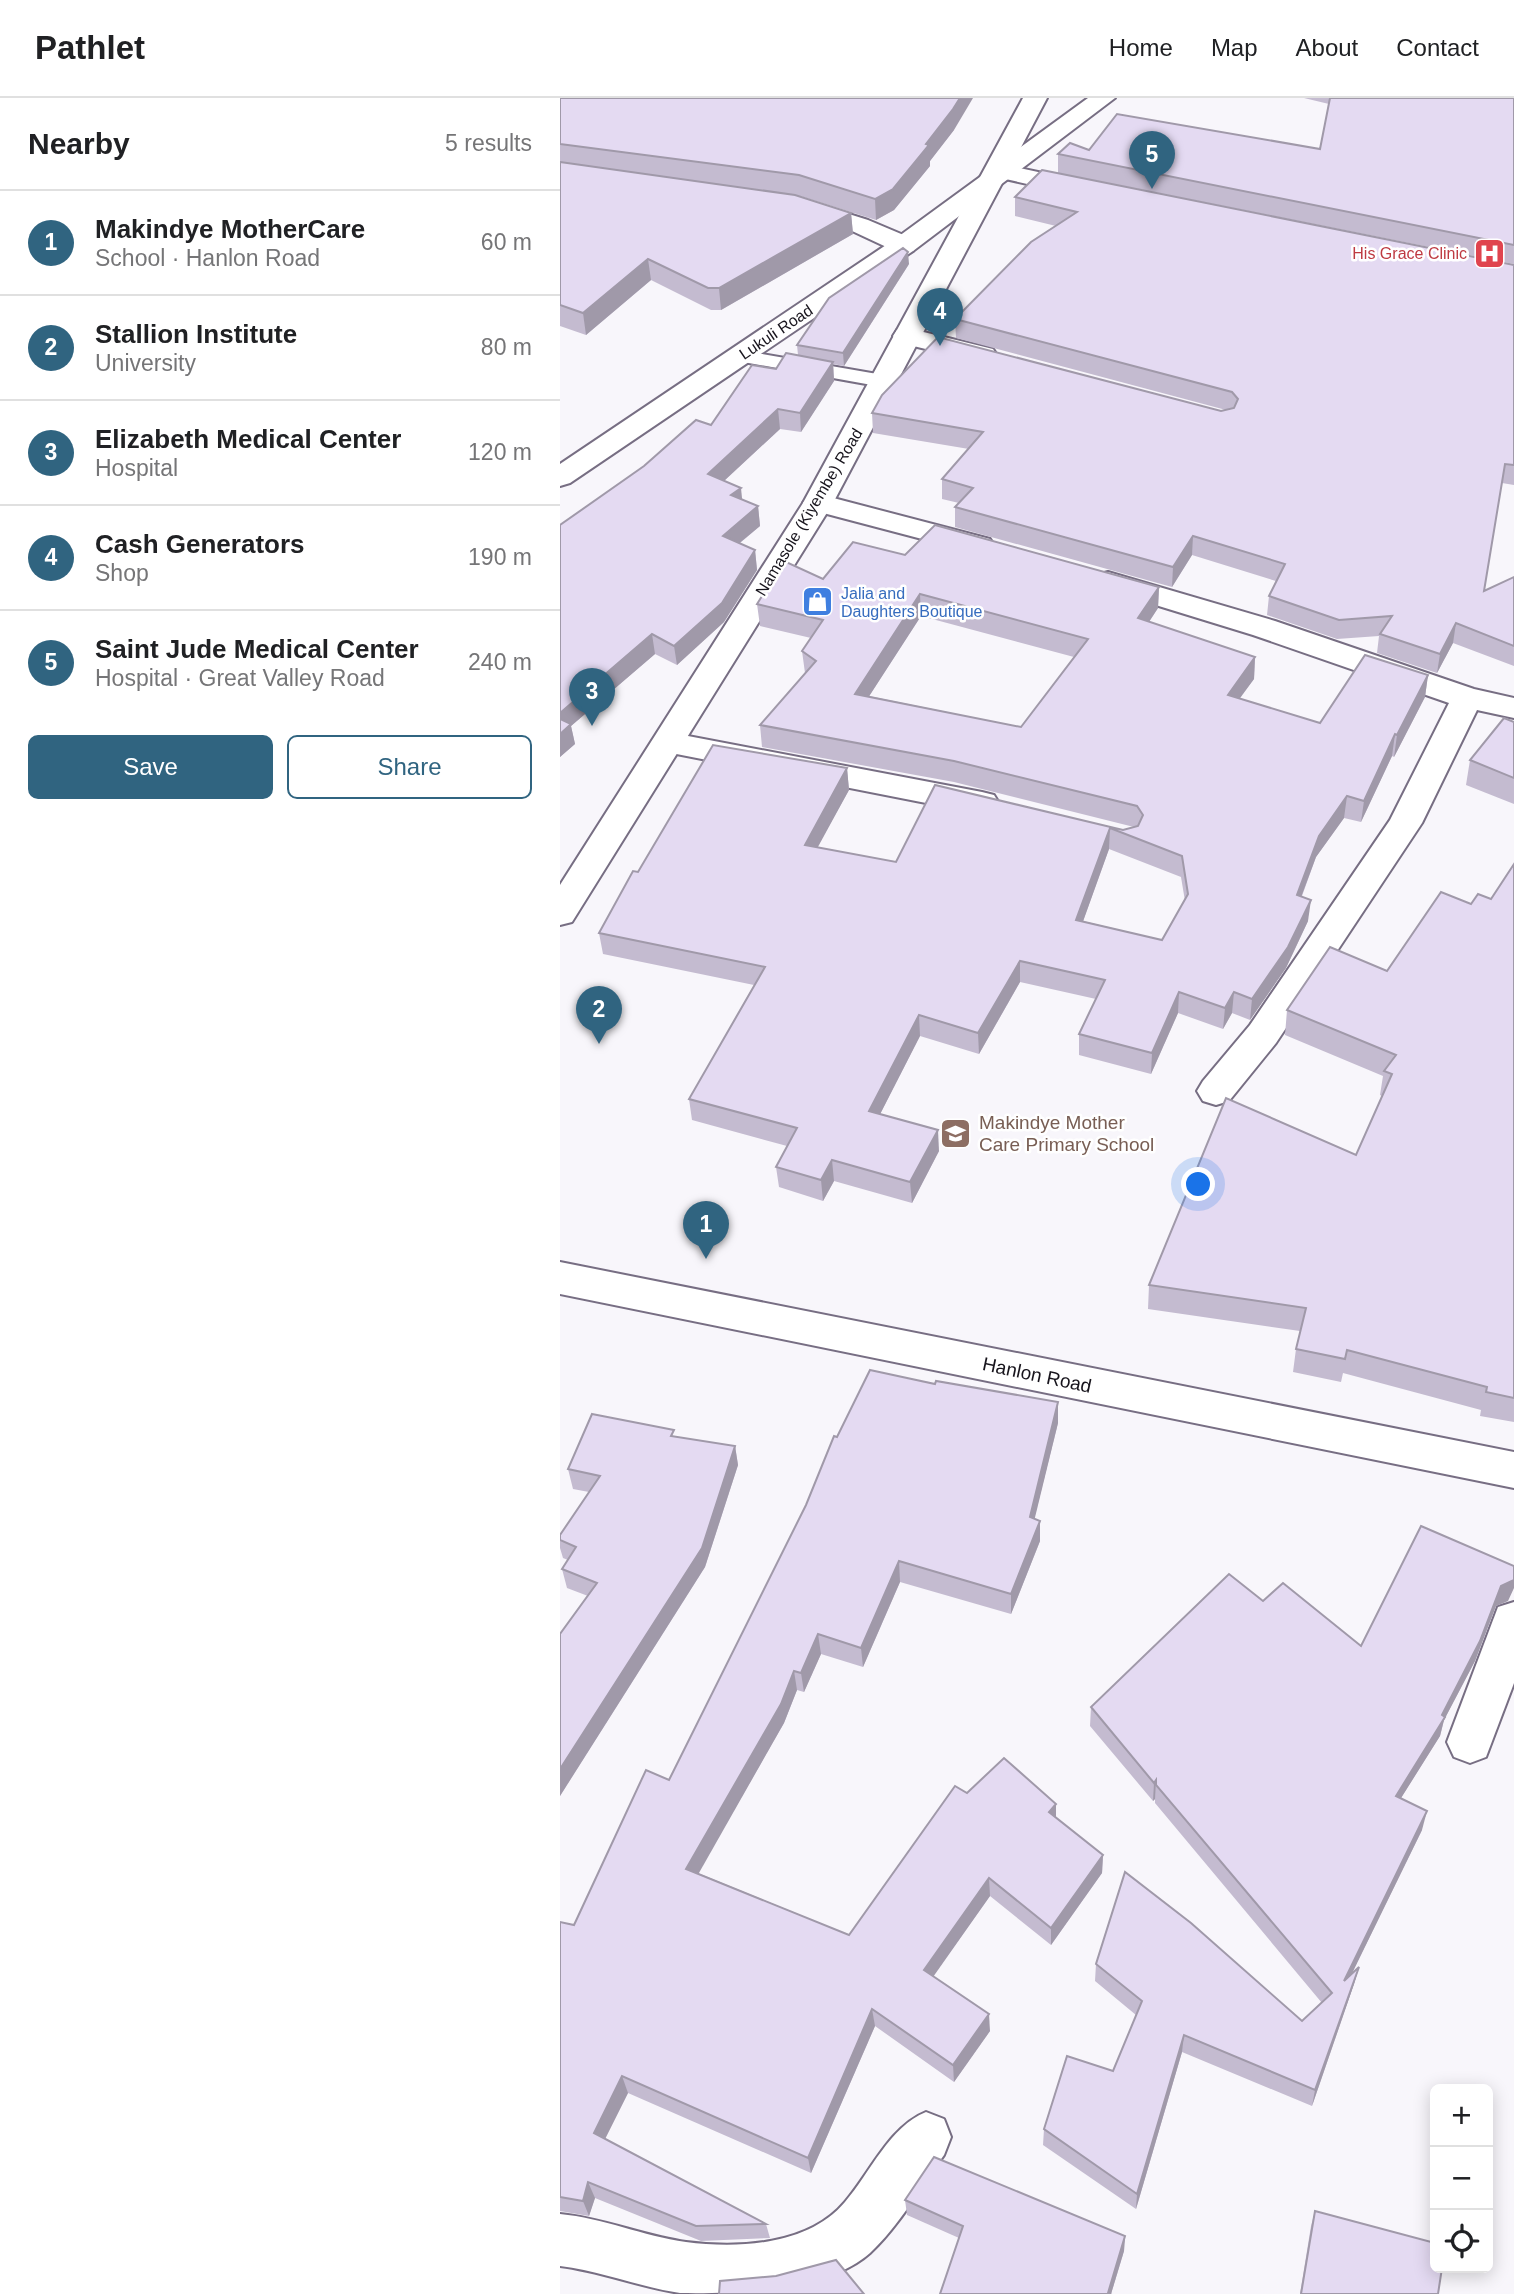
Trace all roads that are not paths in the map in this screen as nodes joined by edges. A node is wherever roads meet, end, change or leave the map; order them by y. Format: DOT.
graph roads {
  1 [pos="1035,98"];
  2 [pos="1102,98"];
  3 [pos="995,177"];
  4 [pos="1109,194"];
  5 [pos="773,203"];
  6 [pos="904,245"];
  7 [pos="907,337"];
  8 [pos="739,356"];
  9 [pos="1006,361"];
  10 [pos="883,381"];
  11 [pos="560,477"];
  12 [pos="818,503"];
  13 [pos="1002,551"];
  14 [pos="1081,573"];
  15 [pos="1466,698"];
  16 [pos="1514,708"];
  17 [pos="667,743"];
  18 [pos="1013,809"];
  19 [pos="560,913"];
  20 [pos="1216,1091"];
  21 [pos="560,1278"];
  22 [pos="1514,1470"];
  23 [pos="1514,1620"];
  24 [pos="1470,1742"];
  25 [pos="926,2137"];
  26 [pos="560,2240"];
  1 -- 3 [label="street, Namasole (Kiyembe) Road"];
  2 -- 3 [label="street, Lukuli Road"];
  3 -- 4 [label="street"];
  3 -- 6 [label="street, Lukuli Road"];
  3 -- 7 [label="street, Namasole (Kiyembe) Road"];
  5 -- 6 [label="street"];
  6 -- 8 [label="street, Lukuli Road"];
  7 -- 9 [label="street"];
  7 -- 10 [label="street, Namasole (Kiyembe) Road"];
  8 -- 10 [label="lane"];
  8 -- 11 [label="street, Lukuli Road"];
  10 -- 12 [label="street, Namasole (Kiyembe) Road"];
  12 -- 13 [label="street"];
  12 -- 17 [label="street, Namasole (Kiyembe) Road"];
  14 -- 15 [label="street"];
  15 -- 16 [label="street"];
  15 -- 20 [label="street"];
  17 -- 18 [label="street"];
  17 -- 19 [label="street, Namasole (Kiyembe) Road"];
  21 -- 22 [label="street, Hanlon Road"];
  23 -- 24 [label="street"];
  25 -- 26 [label="street"];
}
